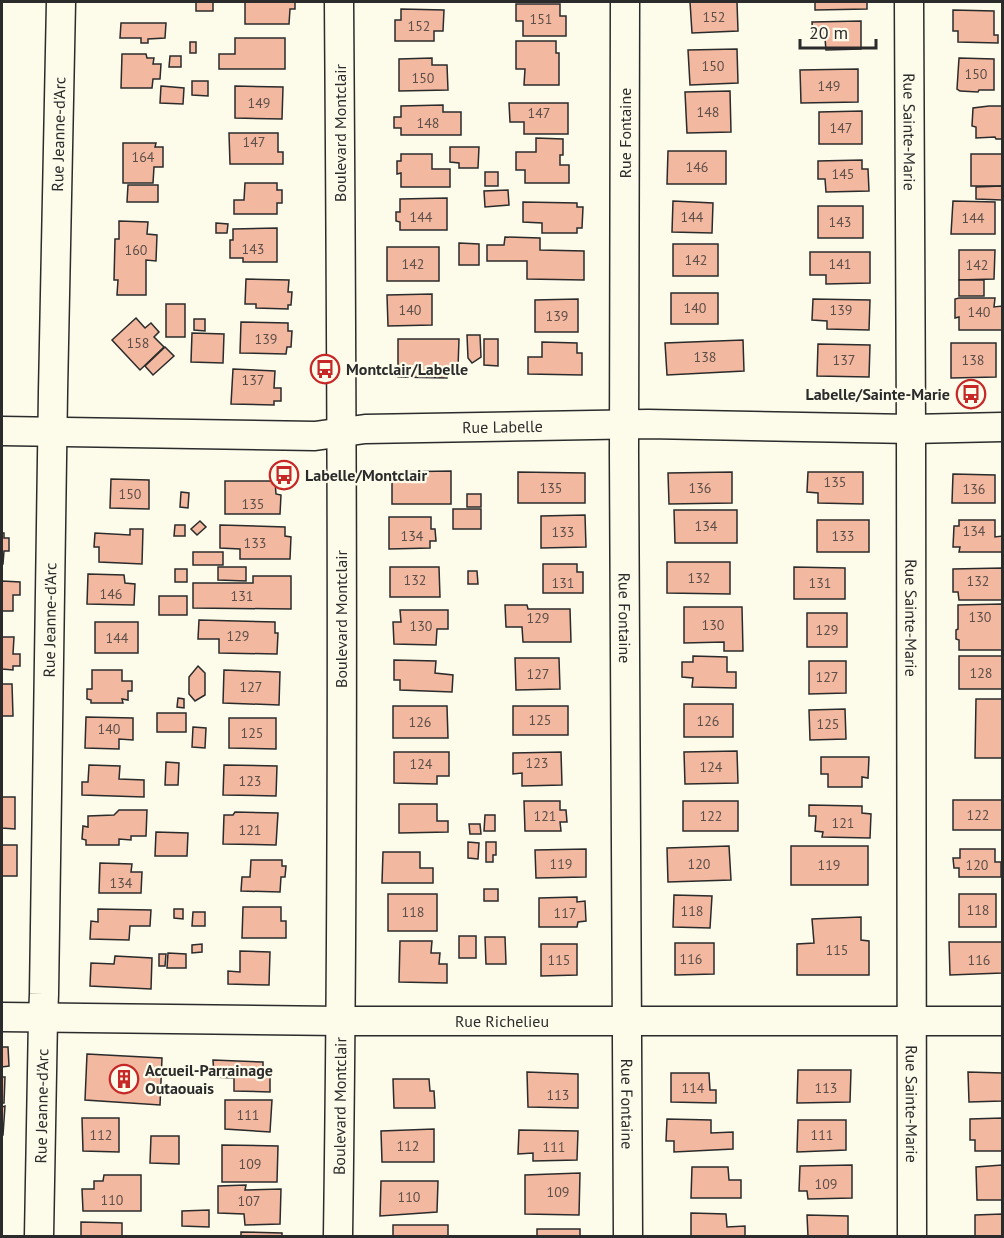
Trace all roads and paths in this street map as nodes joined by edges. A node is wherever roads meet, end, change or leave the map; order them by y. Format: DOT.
graph roads {
  1 [pos="61,2"];
  2 [pos="339,2"];
  3 [pos="625,2"];
  4 [pos="909,2"];
  5 [pos="624,424"];
  6 [pos="1002,426"];
  7 [pos="911,429"];
  8 [pos="2,431"];
  9 [pos="52,432"];
  10 [pos="341,432"];
  11 [pos="2,1017"];
  12 [pos="43,1018"];
  13 [pos="913,1020"];
  14 [pos="340,1021"];
  15 [pos="626,1021"];
  16 [pos="1002,1021"];
  17 [pos="39,1236"];
  18 [pos="338,1236"];
  19 [pos="628,1236"];
  20 [pos="912,1236"];
  1 -- 9 [label="street, Rue Jeanne-d'Arc"];
  2 -- 10 [label="street, Boulevard Montclair"];
  3 -- 5 [label="street, Rue Fontaine"];
  4 -- 7 [label="street, Rue Sainte-Marie"];
  5 -- 7 [label="street, Rue Labelle"];
  5 -- 10 [label="street, Rue Labelle"];
  5 -- 15 [label="street, Rue Fontaine"];
  6 -- 7 [label="street, Rue Labelle"];
  7 -- 13 [label="street, Rue Sainte-Marie"];
  8 -- 9 [label="street, Rue Labelle"];
  9 -- 10 [label="street, Rue Labelle"];
  9 -- 12 [label="street, Rue Jeanne-d'Arc"];
  10 -- 14 [label="street, Boulevard Montclair"];
  11 -- 12 [label="street, Rue Richelieu"];
  12 -- 14 [label="street, Rue Richelieu"];
  12 -- 17 [label="street, Rue Jeanne-d'Arc"];
  13 -- 15 [label="street, Rue Richelieu"];
  13 -- 16 [label="street, Rue Richelieu"];
  13 -- 20 [label="street, Rue Sainte-Marie"];
  14 -- 15 [label="street, Rue Richelieu"];
  14 -- 18 [label="street, Boulevard Montclair"];
  15 -- 19 [label="street, Rue Fontaine"];
}
